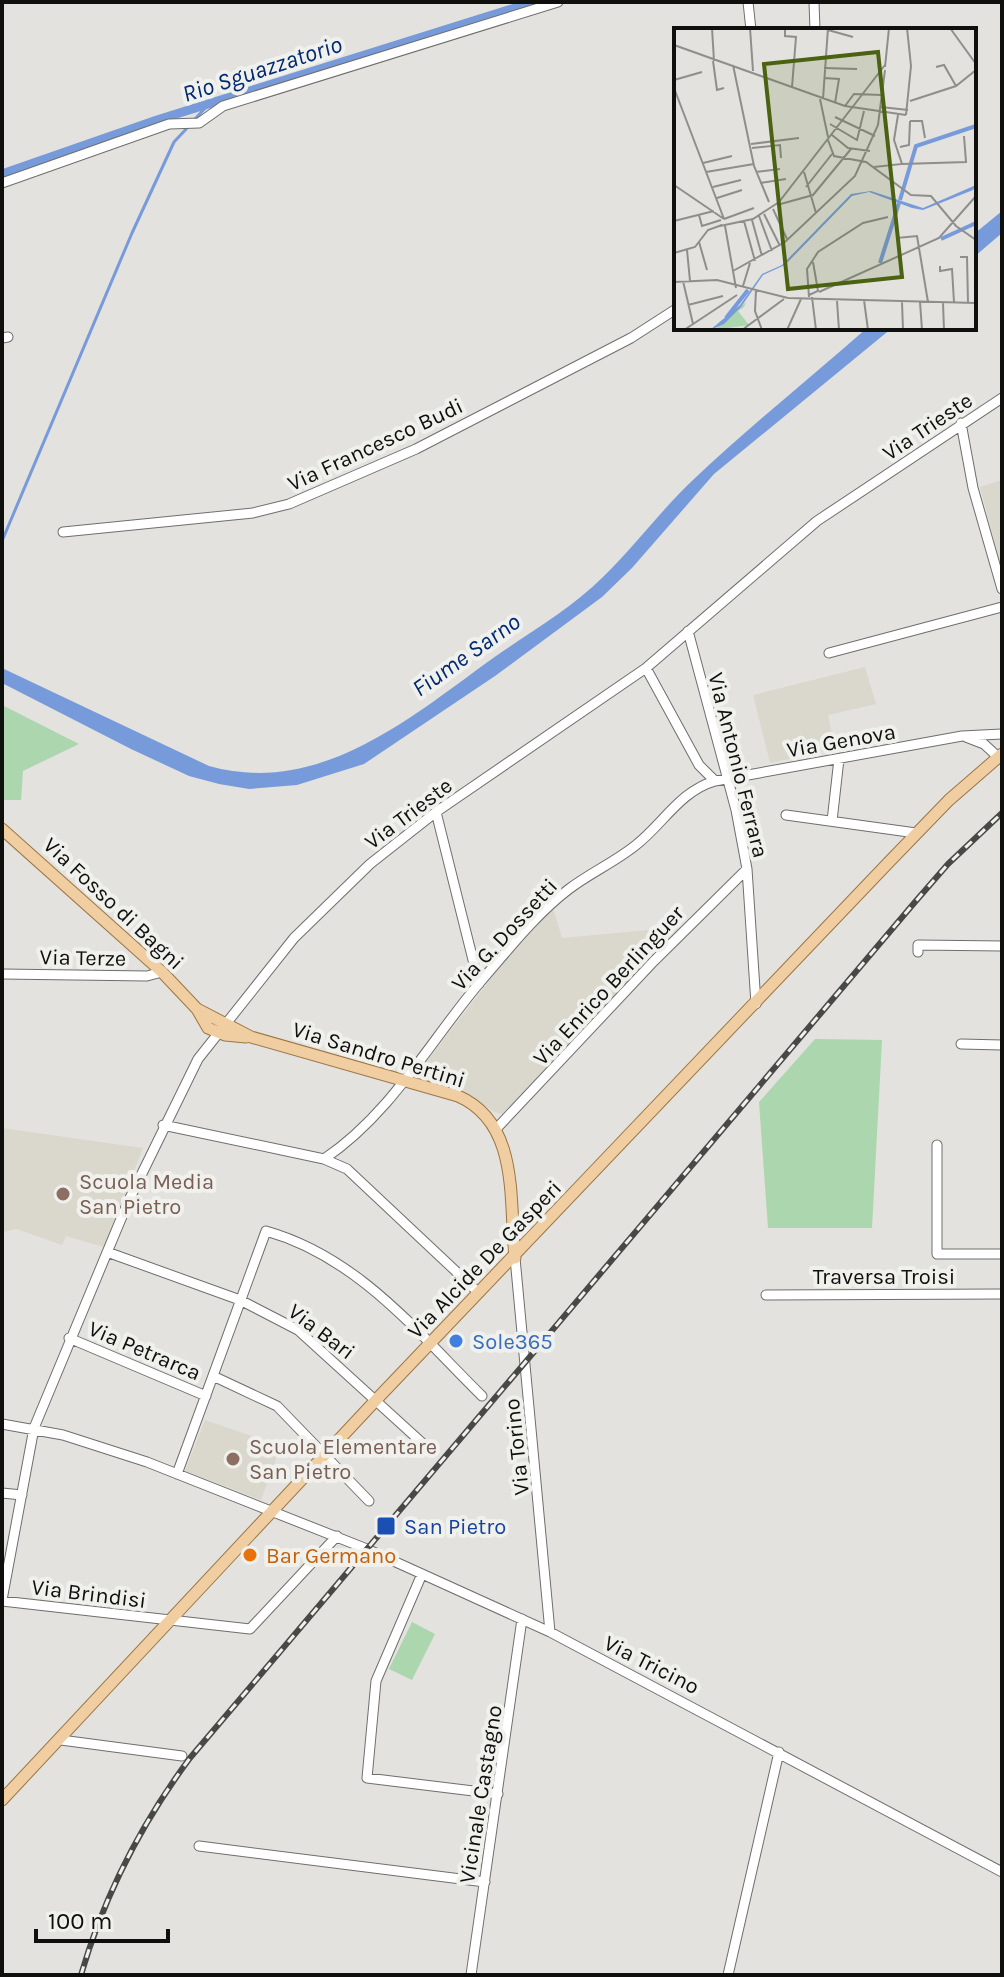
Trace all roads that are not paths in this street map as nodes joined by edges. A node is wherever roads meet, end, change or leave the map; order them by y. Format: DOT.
graph roads {
  1 [pos="558,2"];
  2 [pos="748,2"];
  3 [pos="814,2"];
  4 [pos="751,28"];
  5 [pos="815,28"];
  6 [pos="2,183"];
  7 [pos="674,310"];
  8 [pos="1002,398"];
  9 [pos="961,423"];
  10 [pos="63,532"];
  11 [pos="1002,589"];
  12 [pos="1002,607"];
  13 [pos="688,631"];
  14 [pos="829,653"];
  15 [pos="646,668"];
  16 [pos="1002,734"];
  17 [pos="962,736"];
  18 [pos="1000,755"];
  19 [pos="839,759"];
  20 [pos="699,765"];
  21 [pos="727,780"];
  22 [pos="715,781"];
  23 [pos="693,790"];
  24 [pos="436,812"];
  25 [pos="786,815"];
  26 [pos="832,821"];
  27 [pos="2,829"];
  28 [pos="916,833"];
  29 [pos="747,869"];
  30 [pos="1002,946"];
  31 [pos="918,952"];
  32 [pos="162,972"];
  33 [pos="2,974"];
  34 [pos="479,984"];
  35 [pos="756,1004"];
  36 [pos="220,1028"];
  37 [pos="961,1044"];
  38 [pos="1002,1045"];
  39 [pos="405,1082"];
  40 [pos="163,1125"];
  41 [pos="497,1128"];
  42 [pos="345,1144"];
  43 [pos="937,1145"];
  44 [pos="324,1159"];
  45 [pos="347,1169"];
  46 [pos="107,1252"];
  47 [pos="1002,1254"];
  48 [pos="515,1258"];
  49 [pos="479,1293"];
  50 [pos="1002,1294"];
  51 [pos="766,1295"];
  52 [pos="240,1300"];
  53 [pos="69,1338"];
  54 [pos="429,1344"];
  55 [pos="213,1376"];
  56 [pos="206,1396"];
  57 [pos="482,1396"];
  58 [pos="376,1400"];
  59 [pos="2,1424"];
  60 [pos="34,1428"];
  61 [pos="431,1451"];
  62 [pos="326,1454"];
  63 [pos="177,1474"];
  64 [pos="2,1493"];
  65 [pos="22,1495"];
  66 [pos="369,1501"];
  67 [pos="273,1513"];
  68 [pos="337,1536"];
  69 [pos="422,1574"];
  70 [pos="2,1600"];
  71 [pos="522,1619"];
  72 [pos="171,1621"];
  73 [pos="550,1632"];
  74 [pos="61,1740"];
  75 [pos="779,1752"];
  76 [pos="182,1756"];
  77 [pos="498,1794"];
  78 [pos="2,1800"];
  79 [pos="199,1846"];
  80 [pos="1002,1872"];
  81 [pos="485,1882"];
  82 [pos="471,1975"];
  83 [pos="728,1975"];
  1 -- 6 [label="street"];
  2 -- 4 [label="street"];
  3 -- 5 [label="street"];
  7 -- 10 [label="street, Via Francesco Budi"];
  8 -- 9 [label="street, Via Trieste"];
  9 -- 11 [label="street"];
  9 -- 13 [label="street, Via Trieste"];
  12 -- 14 [label="street"];
  13 -- 15 [label="street, Via Trieste"];
  13 -- 21 [label="street, Via Antonio Ferrara"];
  15 -- 20 [label="street"];
  15 -- 24 [label="street, Via Trieste"];
  16 -- 17 [label="street, Via Genova"];
  17 -- 18 [label="street"];
  17 -- 19 [label="street, Via Genova"];
  18 -- 28 [label="main road, Via Alcide De Gasperi"];
  19 -- 21 [label="street, Via Genova"];
  19 -- 26 [label="street"];
  20 -- 22 [label="street"];
  20 -- 23 [label="street"];
  21 -- 22 [label="street, Via G. Dossetti"];
  21 -- 29 [label="street, Via Antonio Ferrara"];
  22 -- 23 [label="street, Via G. Dossetti"];
  23 -- 34 [label="street, Via G. Dossetti"];
  24 -- 34 [label="street"];
  24 -- 36 [label="street, Via Trieste"];
  25 -- 26 [label="street"];
  26 -- 28 [label="street"];
  27 -- 32 [label="main road, Via Fosso di Bagni"];
  28 -- 35 [label="main road, Via Alcide De Gasperi"];
  29 -- 35 [label="street, Via Antonio Ferrara"];
  29 -- 41 [label="street, Via Enrico Berlinguer"];
  30 -- 31 [label="street"];
  32 -- 33 [label="street, Via Terze"];
  32 -- 36 [label="main road, Via Fosso di Bagni"];
  34 -- 39 [label="street, Via G. Dossetti"];
  35 -- 48 [label="main road, Via Alcide De Gasperi"];
  36 -- 39 [label="main road, Via Sandro Pertini"];
  36 -- 40 [label="street, Via Trieste"];
  37 -- 38 [label="street"];
  39 -- 41 [label="main road, Via Sandro Pertini"];
  39 -- 42 [label="street, Via G. Dossetti"];
  40 -- 44 [label="street"];
  40 -- 46 [label="street, Via Trieste"];
  41 -- 48 [label="main road"];
  42 -- 44 [label="street, Via G. Dossetti"];
  42 -- 45 [label="street"];
  43 -- 47 [label="street"];
  44 -- 45 [label="street"];
  45 -- 49 [label="street"];
  46 -- 52 [label="street, Via Bari"];
  46 -- 53 [label="street, Via Trieste"];
  48 -- 49 [label="main road, Via Alcide De Gasperi"];
  48 -- 73 [label="street, Via Torino"];
  49 -- 54 [label="main road, Via Alcide De Gasperi"];
  50 -- 51 [label="street, Traversa Troisi"];
  52 -- 54 [label="street"];
  52 -- 55 [label="street"];
  52 -- 58 [label="street, Via Bari"];
  53 -- 56 [label="street, Via Petrarca"];
  53 -- 60 [label="street, Via Trieste"];
  54 -- 57 [label="street"];
  54 -- 58 [label="main road, Via Alcide De Gasperi"];
  55 -- 56 [label="street"];
  55 -- 62 [label="street"];
  56 -- 63 [label="street"];
  58 -- 61 [label="street, Via Bari"];
  58 -- 62 [label="main road, Via Alcide De Gasperi"];
  59 -- 60 [label="street, Via Tricino"];
  60 -- 63 [label="street, Via Tricino"];
  60 -- 65 [label="street, Via Trieste"];
  62 -- 66 [label="street"];
  62 -- 67 [label="main road, Via Alcide De Gasperi"];
  63 -- 67 [label="street, Via Tricino"];
  64 -- 65 [label="street"];
  65 -- 70 [label="street, Via Trieste"];
  67 -- 68 [label="street, Via Tricino"];
  67 -- 72 [label="main road, Via Alcide De Gasperi"];
  68 -- 69 [label="street, Via Tricino"];
  68 -- 72 [label="street, Via Brindisi"];
  69 -- 71 [label="street, Via Tricino"];
  69 -- 77 [label="street"];
  70 -- 72 [label="street, Via Brindisi"];
  71 -- 73 [label="street, Via Tricino"];
  71 -- 77 [label="street, Vicinale Castagno"];
  72 -- 74 [label="main road, Via Alcide De Gasperi"];
  73 -- 75 [label="street, Via Tricino"];
  74 -- 76 [label="street"];
  74 -- 78 [label="main road, Via Alcide De Gasperi"];
  75 -- 80 [label="street, Via Tricino"];
  75 -- 83 [label="street"];
  77 -- 81 [label="street, Vicinale Castagno"];
  79 -- 81 [label="street"];
  81 -- 82 [label="street, Vicinale Castagno"];
}
